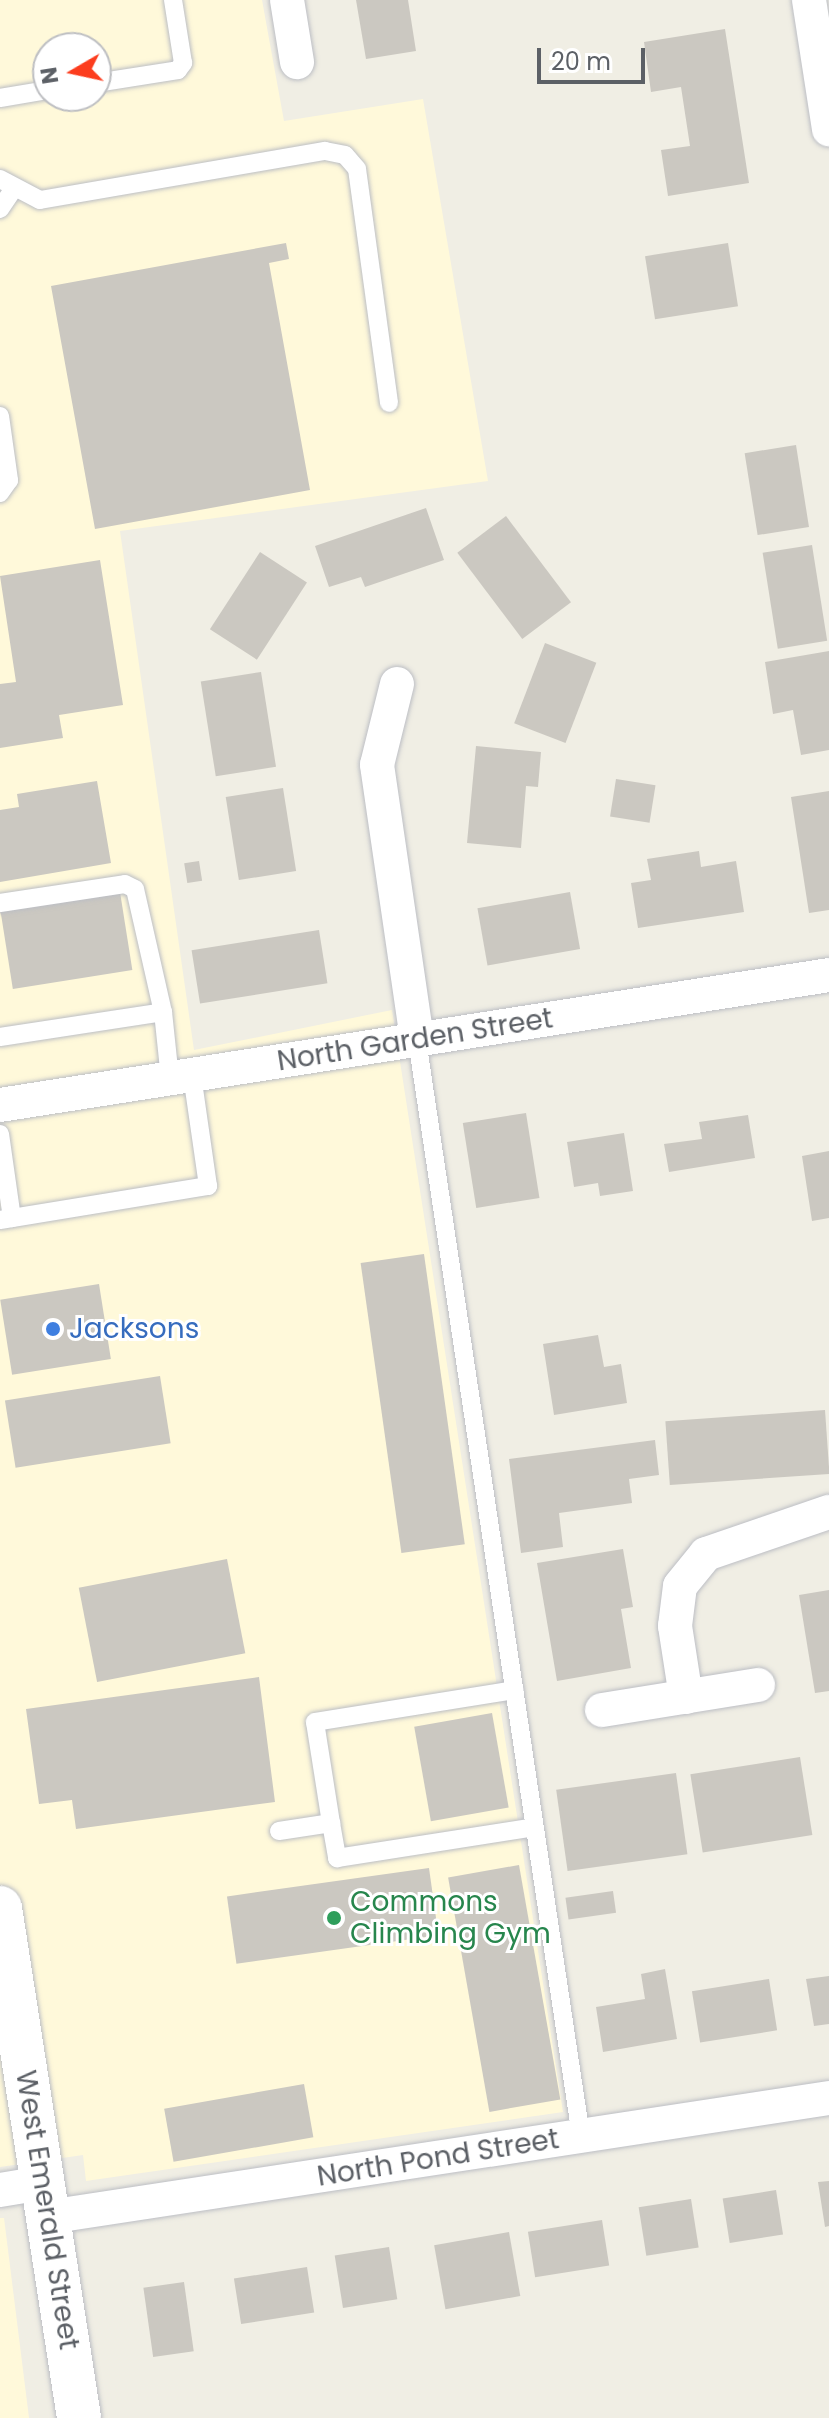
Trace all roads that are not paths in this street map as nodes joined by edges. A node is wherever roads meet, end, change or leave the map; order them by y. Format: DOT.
graph roads {
  1 [pos="173,0"];
  2 [pos="287,0"];
  3 [pos="809,0"];
  4 [pos="297,62"];
  5 [pos="112,80"];
  6 [pos="32,93"];
  7 [pos="0,98"];
  8 [pos="829,129"];
  9 [pos="7,184"];
  10 [pos="0,209"];
  11 [pos="389,403"];
  12 [pos="0,416"];
  13 [pos="0,493"];
  14 [pos="397,684"];
  15 [pos="0,903"];
  16 [pos="829,975"];
  17 [pos="163,1012"];
  18 [pos="0,1037"];
  19 [pos="417,1040"];
  20 [pos="181,1077"];
  21 [pos="0,1105"];
  22 [pos="0,1134"];
  23 [pos="6,1219"];
  24 [pos="829,1512"];
  25 [pos="758,1685"];
  26 [pos="514,1690"];
  27 [pos="686,1697"];
  28 [pos="602,1710"];
  29 [pos="331,1823"];
  30 [pos="535,1827"];
  31 [pos="279,1831"];
  32 [pos="0,1908"];
  33 [pos="829,2098"];
  34 [pos="581,2136"];
  35 [pos="0,2190"];
  36 [pos="45,2200"];
  37 [pos="79,2418"];
  1 -- 5 [label="lane"];
  2 -- 4 [label="street"];
  3 -- 8 [label="street"];
  6 -- 7 [label="lane"];
  9 -- 10 [label="lane"];
  9 -- 11 [label="lane"];
  12 -- 13 [label="lane"];
  14 -- 19 [label="street"];
  15 -- 17 [label="lane"];
  16 -- 19 [label="street, North Garden Street"];
  17 -- 18 [label="lane"];
  17 -- 20 [label="lane"];
  19 -- 20 [label="street, North Garden Street"];
  19 -- 26 [label="lane"];
  20 -- 21 [label="street, North Garden Street"];
  20 -- 23 [label="lane"];
  22 -- 23 [label="lane"];
  24 -- 27 [label="street"];
  25 -- 27 [label="street"];
  26 -- 29 [label="lane"];
  26 -- 30 [label="lane"];
  27 -- 28 [label="street"];
  29 -- 30 [label="lane"];
  29 -- 31 [label="lane"];
  30 -- 34 [label="lane"];
  32 -- 36 [label="street, West Emerald Street"];
  33 -- 34 [label="street, North Pond Street"];
  34 -- 36 [label="street, North Pond Street"];
  35 -- 36 [label="street, North Pond Street"];
  36 -- 37 [label="street, West Emerald Street"];
}
